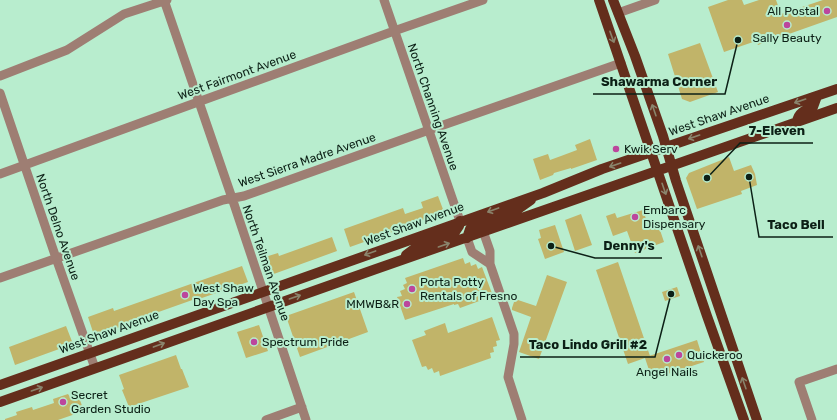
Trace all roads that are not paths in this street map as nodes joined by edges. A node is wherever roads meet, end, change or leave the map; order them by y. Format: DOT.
graph roads {
  1 [pos="165,0"];
  2 [pos="384,0"];
  3 [pos="483,0"];
  4 [pos="599,0"];
  5 [pos="606,0"];
  6 [pos="613,0"];
  7 [pos="655,0"];
  8 [pos="618,13"];
  9 [pos="394,31"];
  10 [pos="621,63"];
  11 [pos="0,76"];
  12 [pos="837,89"];
  13 [pos="0,93"];
  14 [pos="817,96"];
  15 [pos="198,102"];
  16 [pos="837,108"];
  17 [pos="797,122"];
  18 [pos="429,130"];
  19 [pos="666,147"];
  20 [pos="652,152"];
  21 [pos="24,166"];
  22 [pos="672,166"];
  23 [pos="658,170"];
  24 [pos="0,174"];
  25 [pos="543,192"];
  26 [pos="232,198"];
  27 [pos="460,222"];
  28 [pos="483,231"];
  29 [pos="467,238"];
  30 [pos="56,258"];
  31 [pos="400,260"];
  32 [pos="490,264"];
  33 [pos="0,278"];
  34 [pos="264,291"];
  35 [pos="702,300"];
  36 [pos="269,307"];
  37 [pos="733,352"];
  38 [pos="90,353"];
  39 [pos="95,368"];
  40 [pos="837,369"];
  41 [pos="0,385"];
  42 [pos="0,402"];
  43 [pos="302,407"];
  44 [pos="744,418"];
  45 [pos="266,420"];
  46 [pos="306,420"];
  47 [pos="522,420"];
  48 [pos="757,420"];
  49 [pos="812,420"];
  1 -- 11 [label="street"];
  1 -- 15 [label="street, North Teilman Avenue"];
  2 -- 9 [label="street, North Channing Avenue"];
  3 -- 9 [label="street, West Fairmont Avenue"];
  4 -- 10 [label="main road, one-way"];
  5 -- 8 [label="main road"];
  6 -- 8 [label="main road"];
  7 -- 8 [label="street"];
  19 -- 8 [label="main road, one-way"];
  9 -- 15 [label="street, West Fairmont Avenue"];
  9 -- 18 [label="street, North Channing Avenue"];
  10 -- 18 [label="street, West Sierra Madre Avenue"];
  10 -- 20 [label="main road"];
  12 -- 14 [label="main road, West Shaw Avenue"];
  13 -- 21 [label="street, North Delno Avenue"];
  14 -- 17 [label="main road"];
  14 -- 19 [label="main road, West Shaw Avenue, one-way"];
  15 -- 21 [label="street, West Fairmont Avenue"];
  15 -- 26 [label="street, North Teilman Avenue"];
  16 -- 17 [label="main road"];
  17 -- 22 [label="main road"];
  18 -- 26 [label="street, West Sierra Madre Avenue"];
  18 -- 27 [label="street, North Channing Avenue"];
  19 -- 20 [label="main road, West Shaw Avenue"];
  19 -- 22 [label="main road"];
  20 -- 23 [label="main road"];
  20 -- 25 [label="main road, West Shaw Avenue, one-way"];
  21 -- 24 [label="street, West Fairmont Avenue"];
  21 -- 30 [label="street, North Delno Avenue"];
  22 -- 23 [label="main road"];
  37 -- 22 [label="main road, one-way"];
  23 -- 28 [label="main road"];
  23 -- 35 [label="main road, one-way"];
  25 -- 27 [label="main road, West Shaw Avenue, one-way"];
  25 -- 29 [label="main road"];
  26 -- 30 [label="street, West Sierra Madre Avenue"];
  26 -- 34 [label="street, North Teilman Avenue"];
  27 -- 31 [label="main road"];
  27 -- 34 [label="main road, West Shaw Avenue, one-way"];
  28 -- 29 [label="main road"];
  28 -- 32 [label="street"];
  31 -- 29 [label="main road, one-way"];
  29 -- 32 [label="street"];
  30 -- 33 [label="street, West Sierra Madre Avenue"];
  30 -- 38 [label="street, North Delno Avenue"];
  36 -- 31 [label="main road, one-way"];
  32 -- 47 [label="street"];
  34 -- 36 [label="street, North Teilman Avenue"];
  34 -- 38 [label="main road, West Shaw Avenue"];
  35 -- 37 [label="main road"];
  35 -- 44 [label="main road"];
  39 -- 36 [label="main road, one-way"];
  36 -- 43 [label="street, North Teilman Avenue"];
  48 -- 37 [label="main road, one-way"];
  38 -- 39 [label="street, North Delno Avenue"];
  38 -- 41 [label="main road, West Shaw Avenue"];
  42 -- 39 [label="main road, one-way"];
  40 -- 49 [label="street"];
  43 -- 45 [label="street"];
  43 -- 46 [label="street, North Teilman Avenue"];
}
